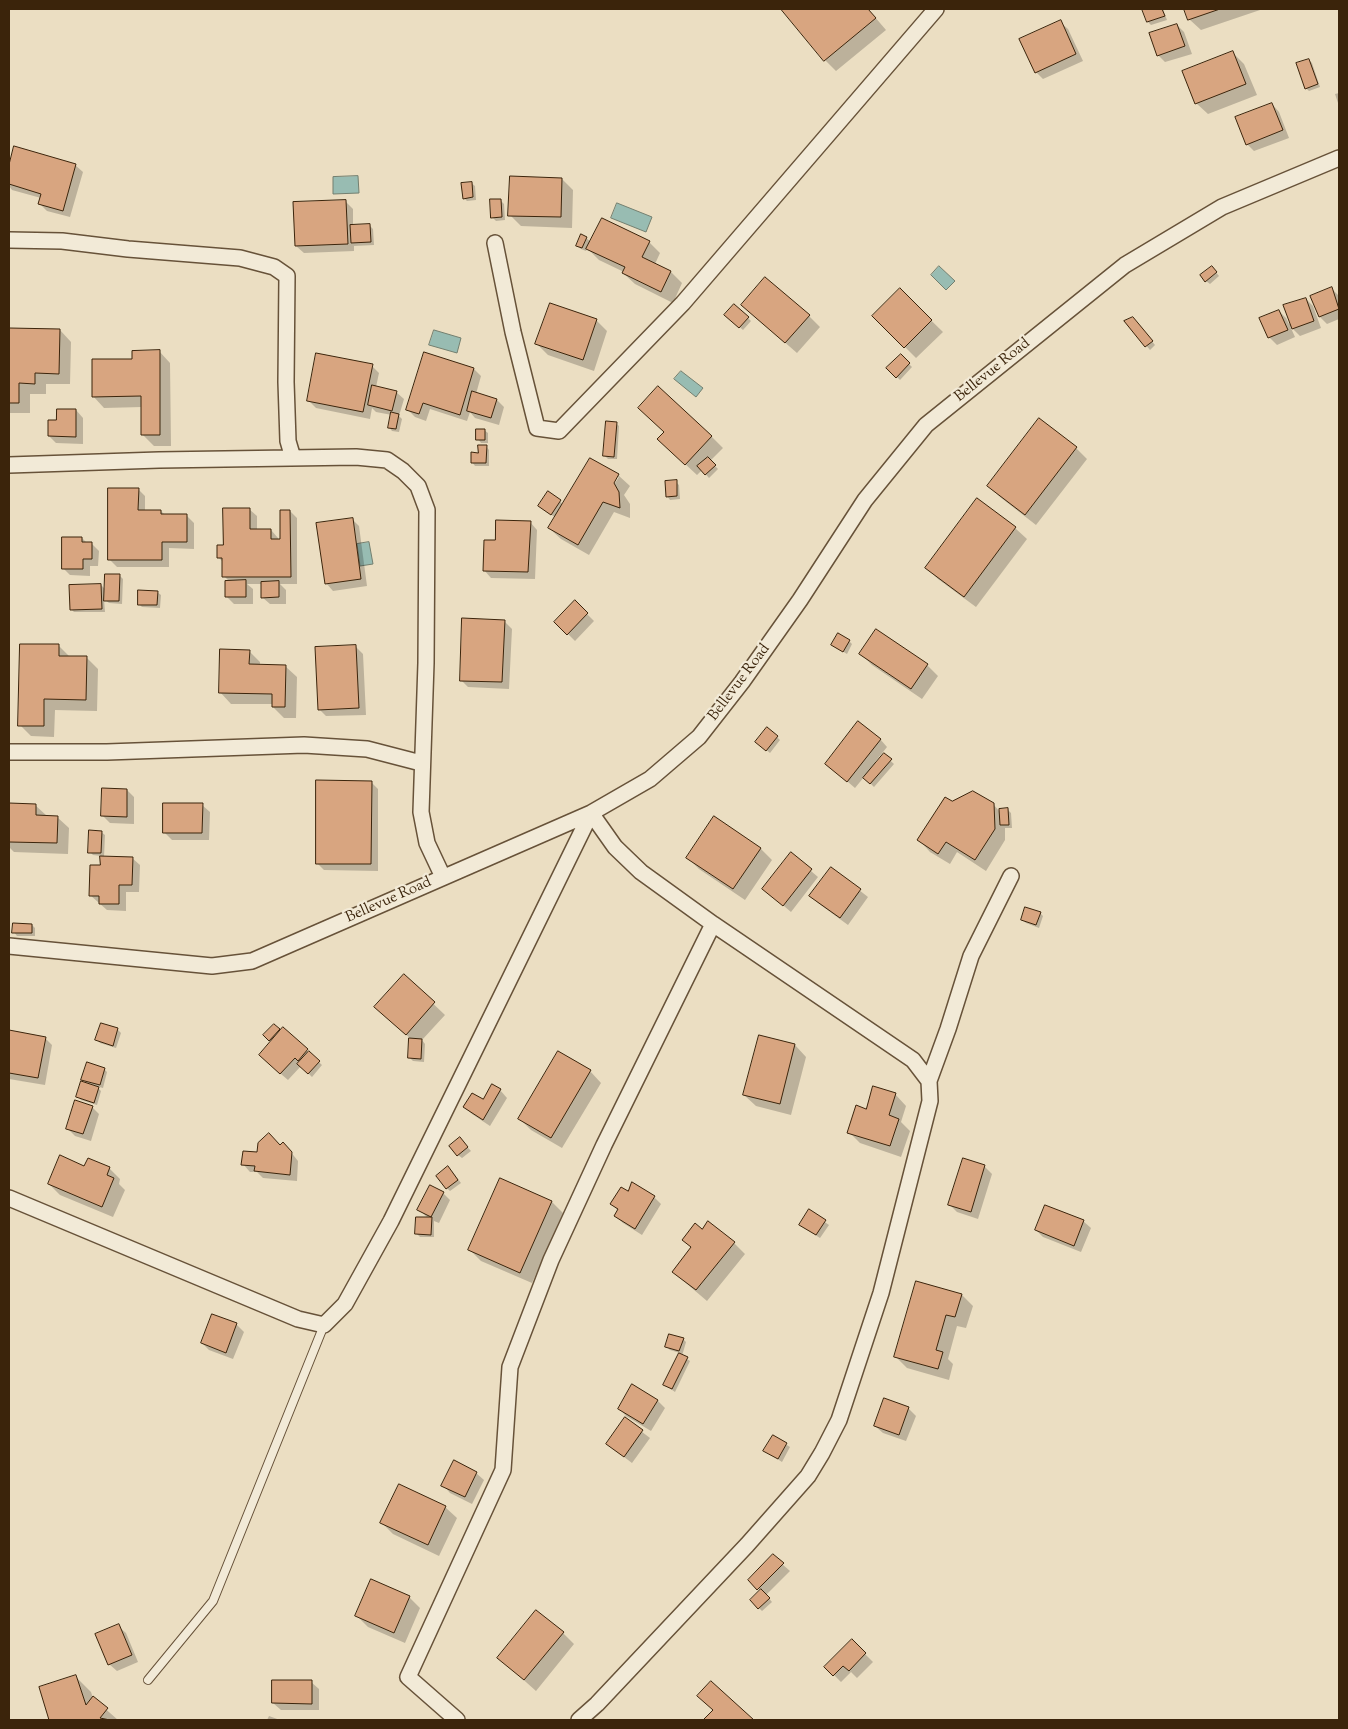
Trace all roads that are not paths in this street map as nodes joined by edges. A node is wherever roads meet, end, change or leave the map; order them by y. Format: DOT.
graph roads {
  1 [pos="936,9"];
  2 [pos="1339,158"];
  3 [pos="9,240"];
  4 [pos="495,243"];
  5 [pos="292,458"];
  6 [pos="9,465"];
  7 [pos="9,752"];
  8 [pos="421,763"];
  9 [pos="591,813"];
  10 [pos="1011,876"];
  11 [pos="443,877"];
  12 [pos="713,924"];
  13 [pos="9,946"];
  14 [pos="929,1081"];
  15 [pos="9,1198"];
  16 [pos="324,1325"];
  17 [pos="148,1680"];
  18 [pos="457,1720"];
  19 [pos="579,1720"];
  1 -- 4 [label="street"];
  2 -- 9 [label="street, Bellevue Road"];
  3 -- 5 [label="street"];
  5 -- 6 [label="street"];
  5 -- 8 [label="street"];
  7 -- 8 [label="street"];
  8 -- 11 [label="street"];
  9 -- 11 [label="street, Bellevue Road"];
  9 -- 12 [label="street"];
  9 -- 16 [label="street"];
  10 -- 14 [label="street"];
  11 -- 13 [label="street, Bellevue Road"];
  12 -- 14 [label="street"];
  12 -- 18 [label="street"];
  14 -- 19 [label="street"];
  15 -- 16 [label="street"];
  16 -- 17 [label="lane"];
}
